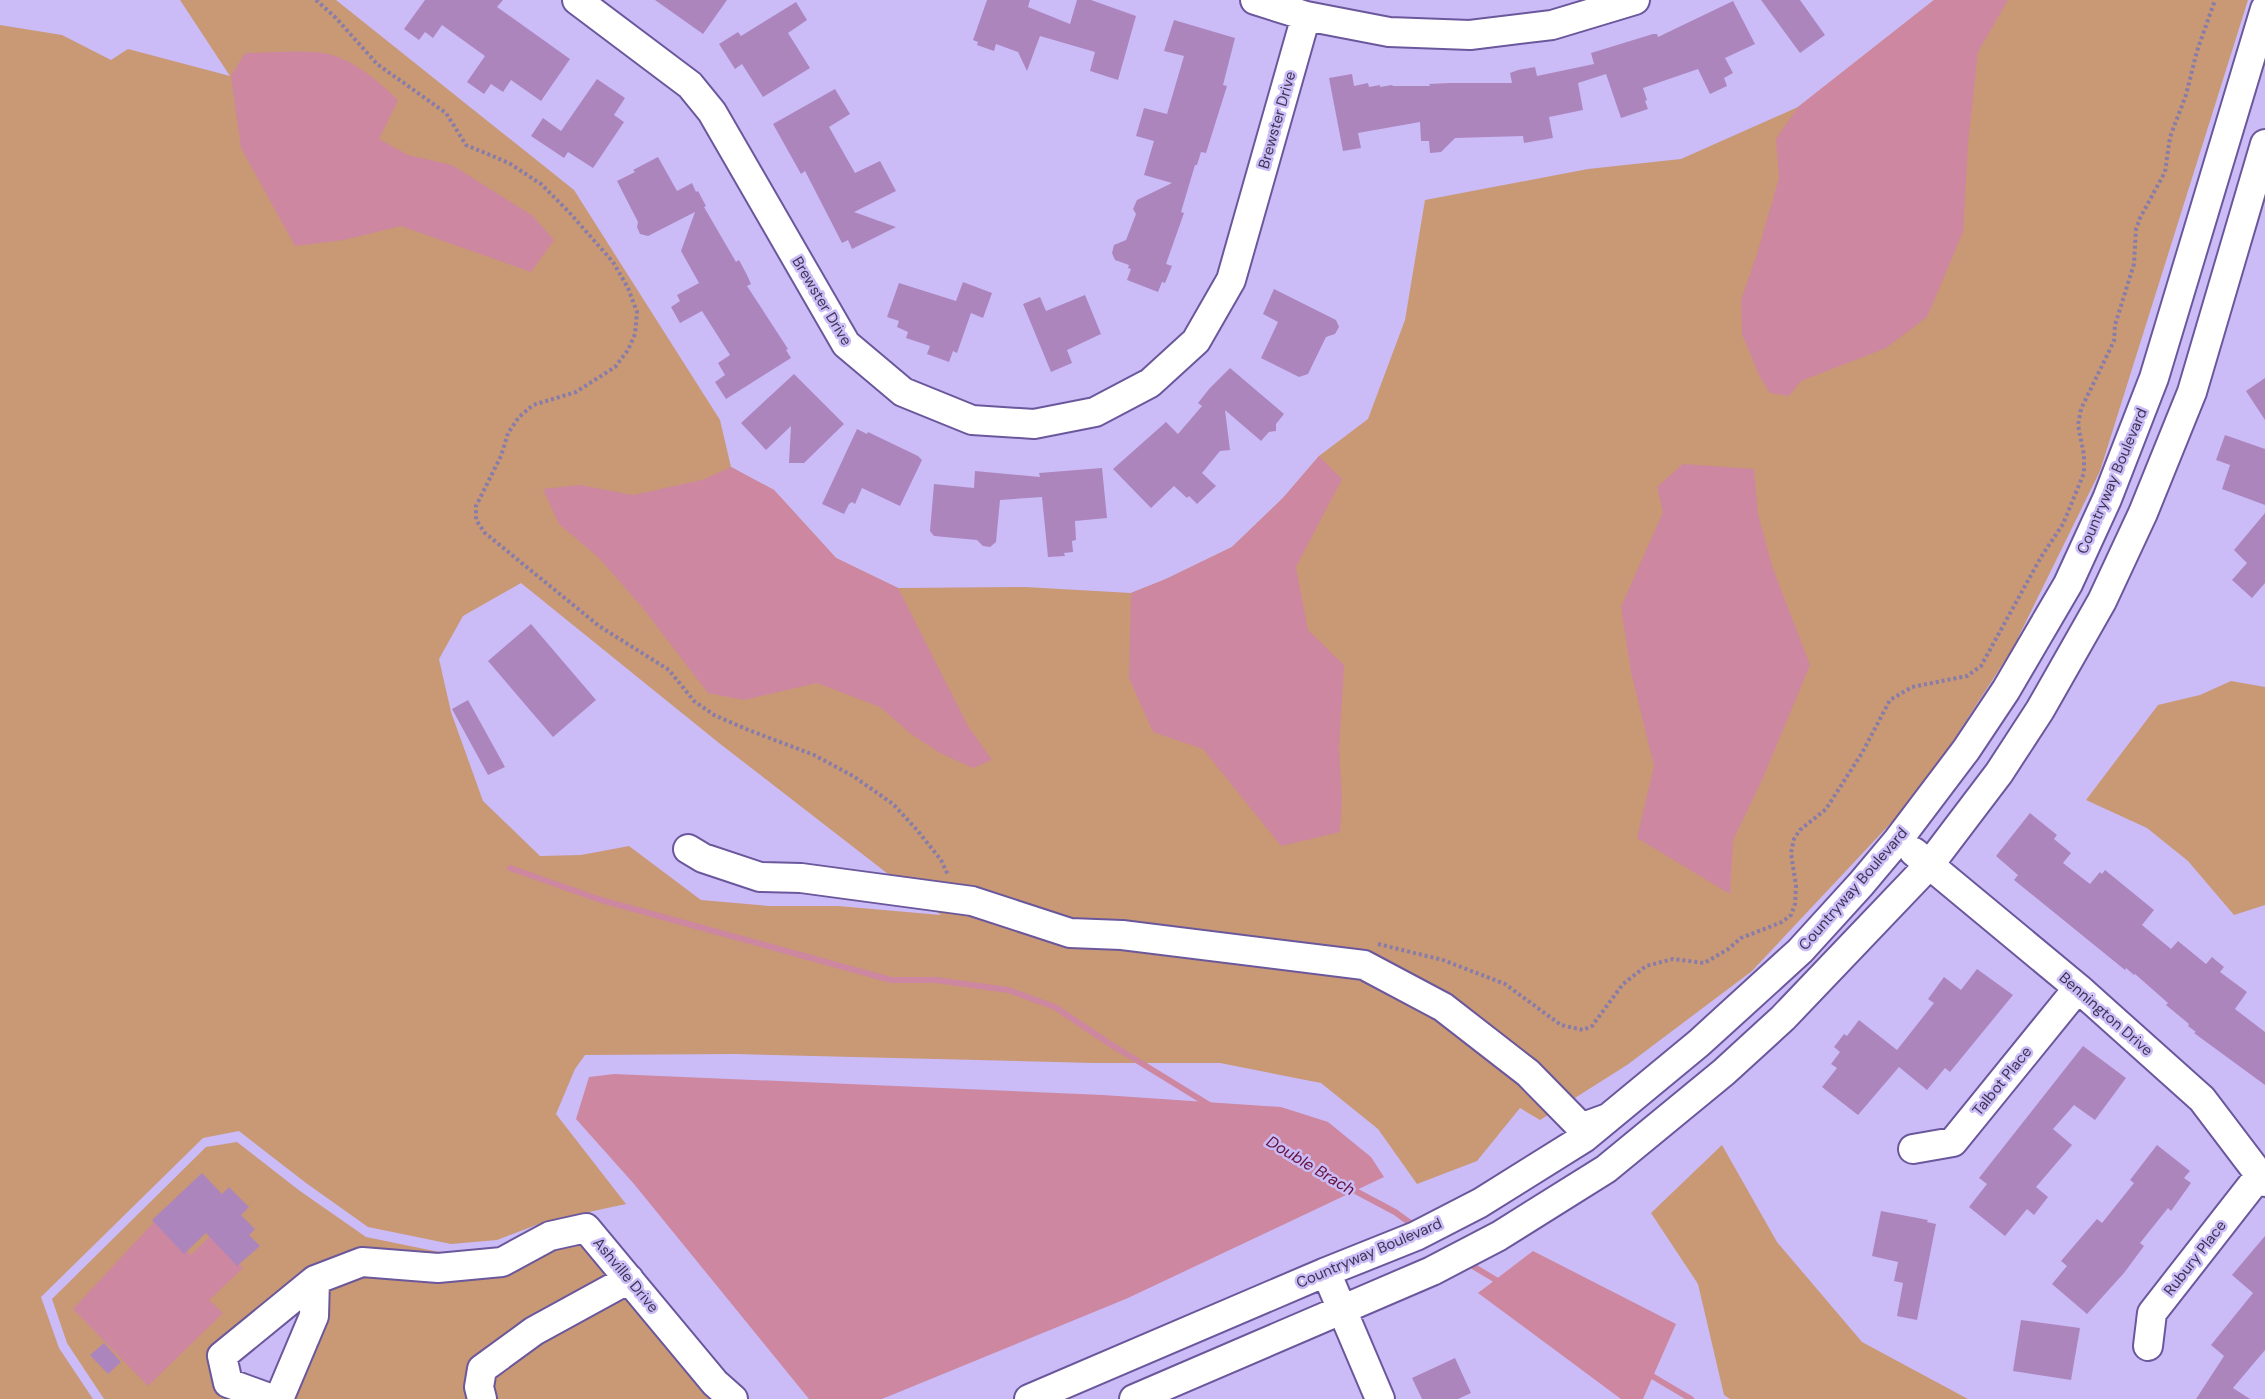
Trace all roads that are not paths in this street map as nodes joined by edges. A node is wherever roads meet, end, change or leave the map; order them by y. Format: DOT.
graph roads {
  1 [pos="577,0"];
  2 [pos="1255,0"];
  3 [pos="1635,0"];
  4 [pos="2265,9"];
  5 [pos="1306,16"];
  6 [pos="2265,144"];
  7 [pos="2213,183"];
  8 [pos="2258,196"];
  9 [pos="1898,840"];
  10 [pos="688,849"];
  11 [pos="1930,864"];
  12 [pos="2078,988"];
  13 [pos="1568,1116"];
  14 [pos="1608,1118"];
  15 [pos="1913,1149"];
  16 [pos="1552,1158"];
  17 [pos="2262,1179"];
  18 [pos="1326,1272"];
  19 [pos="629,1279"];
  20 [pos="315,1280"];
  21 [pos="1341,1310"];
  22 [pos="2148,1346"];
  23 [pos="273,1399"];
  24 [pos="279,1399"];
  25 [pos="482,1399"];
  26 [pos="733,1399"];
  27 [pos="1029,1399"];
  28 [pos="1134,1399"];
  29 [pos="1380,1399"];
  1 -- 5 [label="street, Brewster Drive"];
  2 -- 5 [label="street"];
  3 -- 5 [label="street"];
  4 -- 7 [label="street, Countryway Boulevard"];
  6 -- 8 [label="street"];
  7 -- 8 [label="street"];
  7 -- 9 [label="street, Countryway Boulevard"];
  8 -- 11 [label="street"];
  9 -- 11 [label="street, Bennington Drive"];
  9 -- 14 [label="street, Countryway Boulevard"];
  10 -- 13 [label="street"];
  11 -- 12 [label="street, Bennington Drive"];
  11 -- 21 [label="street"];
  12 -- 15 [label="street, Talbot Place"];
  12 -- 17 [label="street, Bennington Drive"];
  13 -- 14 [label="street"];
  13 -- 16 [label="street"];
  14 -- 16 [label="street, Countryway Boulevard"];
  16 -- 18 [label="street, Countryway Boulevard"];
  17 -- 22 [label="street, Rubury Place"];
  18 -- 21 [label="street"];
  18 -- 27 [label="street, Countryway Boulevard"];
  19 -- 20 [label="street, Ashville Drive"];
  19 -- 25 [label="street"];
  19 -- 26 [label="street, Ashville Drive"];
  20 -- 23 [label="street, Ashville Drive"];
  20 -- 24 [label="street"];
  21 -- 28 [label="street"];
  21 -- 29 [label="street"];
}
